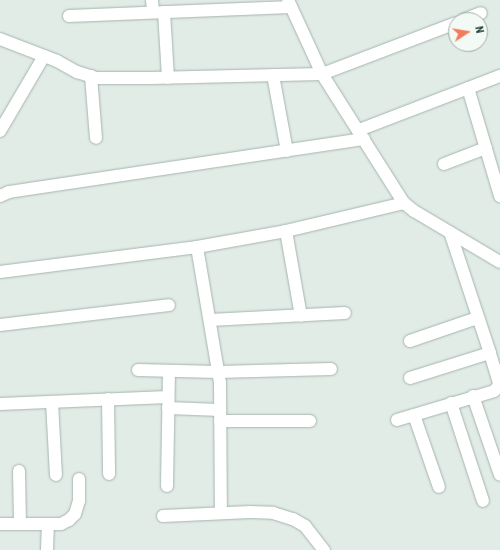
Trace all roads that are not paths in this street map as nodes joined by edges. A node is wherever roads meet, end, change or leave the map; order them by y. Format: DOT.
graph roads {
  1 [pos="152,0"];
  2 [pos="290,4"];
  3 [pos="158,12"];
  4 [pos="68,16"];
  5 [pos="448,26"];
  6 [pos="0,39"];
  7 [pos="44,56"];
  8 [pos="322,74"];
  9 [pos="273,75"];
  10 [pos="91,76"];
  11 [pos="500,76"];
  12 [pos="168,78"];
  13 [pos="468,88"];
  14 [pos="0,131"];
  15 [pos="361,134"];
  16 [pos="96,138"];
  17 [pos="486,148"];
  18 [pos="287,151"];
  19 [pos="444,164"];
  20 [pos="0,196"];
  21 [pos="500,196"];
  22 [pos="404,203"];
  23 [pos="286,231"];
  24 [pos="450,232"];
  25 [pos="196,247"];
  26 [pos="500,262"];
  27 [pos="0,272"];
  28 [pos="169,305"];
  29 [pos="345,313"];
  30 [pos="301,316"];
  31 [pos="477,318"];
  32 [pos="210,320"];
  33 [pos="0,325"];
  34 [pos="410,341"];
  35 [pos="490,353"];
  36 [pos="331,369"];
  37 [pos="138,370"];
  38 [pos="169,371"];
  39 [pos="218,372"];
  40 [pos="410,378"];
  41 [pos="473,396"];
  42 [pos="108,399"];
  43 [pos="52,402"];
  44 [pos="168,403"];
  45 [pos="451,403"];
  46 [pos="0,404"];
  47 [pos="414,414"];
  48 [pos="220,415"];
  49 [pos="397,420"];
  50 [pos="310,421"];
  51 [pos="18,471"];
  52 [pos="109,474"];
  53 [pos="56,475"];
  54 [pos="500,475"];
  55 [pos="79,479"];
  56 [pos="167,486"];
  57 [pos="439,486"];
  58 [pos="483,501"];
  59 [pos="221,513"];
  60 [pos="163,516"];
  61 [pos="0,524"];
  62 [pos="20,524"];
  63 [pos="48,524"];
  64 [pos="47,550"];
  65 [pos="324,550"];
  1 -- 3 [label="street"];
  2 -- 3 [label="street"];
  2 -- 8 [label="street"];
  3 -- 4 [label="street"];
  3 -- 12 [label="street"];
  5 -- 8 [label="street"];
  6 -- 7 [label="street"];
  7 -- 10 [label="street"];
  7 -- 14 [label="street"];
  8 -- 9 [label="street"];
  8 -- 15 [label="street"];
  9 -- 12 [label="street"];
  9 -- 18 [label="street"];
  10 -- 12 [label="street"];
  10 -- 16 [label="street"];
  11 -- 13 [label="street"];
  13 -- 15 [label="street"];
  13 -- 17 [label="street"];
  15 -- 18 [label="street"];
  15 -- 22 [label="street"];
  17 -- 19 [label="street"];
  17 -- 21 [label="street"];
  18 -- 20 [label="street"];
  22 -- 23 [label="street"];
  22 -- 24 [label="street"];
  23 -- 25 [label="street"];
  23 -- 30 [label="street"];
  24 -- 26 [label="street"];
  24 -- 31 [label="street"];
  25 -- 27 [label="street"];
  25 -- 32 [label="street"];
  28 -- 33 [label="street"];
  29 -- 30 [label="street"];
  30 -- 32 [label="street"];
  31 -- 34 [label="street"];
  31 -- 35 [label="street"];
  32 -- 39 [label="street"];
  35 -- 40 [label="street"];
  35 -- 41 [label="street"];
  36 -- 39 [label="street"];
  37 -- 38 [label="street"];
  38 -- 39 [label="street"];
  38 -- 44 [label="street"];
  39 -- 48 [label="street"];
  41 -- 45 [label="street"];
  41 -- 54 [label="street"];
  42 -- 43 [label="street"];
  42 -- 44 [label="street"];
  42 -- 52 [label="street"];
  43 -- 46 [label="street"];
  43 -- 53 [label="street"];
  44 -- 48 [label="street"];
  44 -- 56 [label="street"];
  45 -- 47 [label="street"];
  45 -- 58 [label="street"];
  47 -- 49 [label="street"];
  47 -- 57 [label="street"];
  48 -- 50 [label="street"];
  48 -- 59 [label="street"];
  51 -- 62 [label="street"];
  55 -- 63 [label="street"];
  59 -- 60 [label="street"];
  59 -- 65 [label="street"];
  61 -- 62 [label="street"];
  62 -- 63 [label="street"];
  63 -- 64 [label="street"];
}
